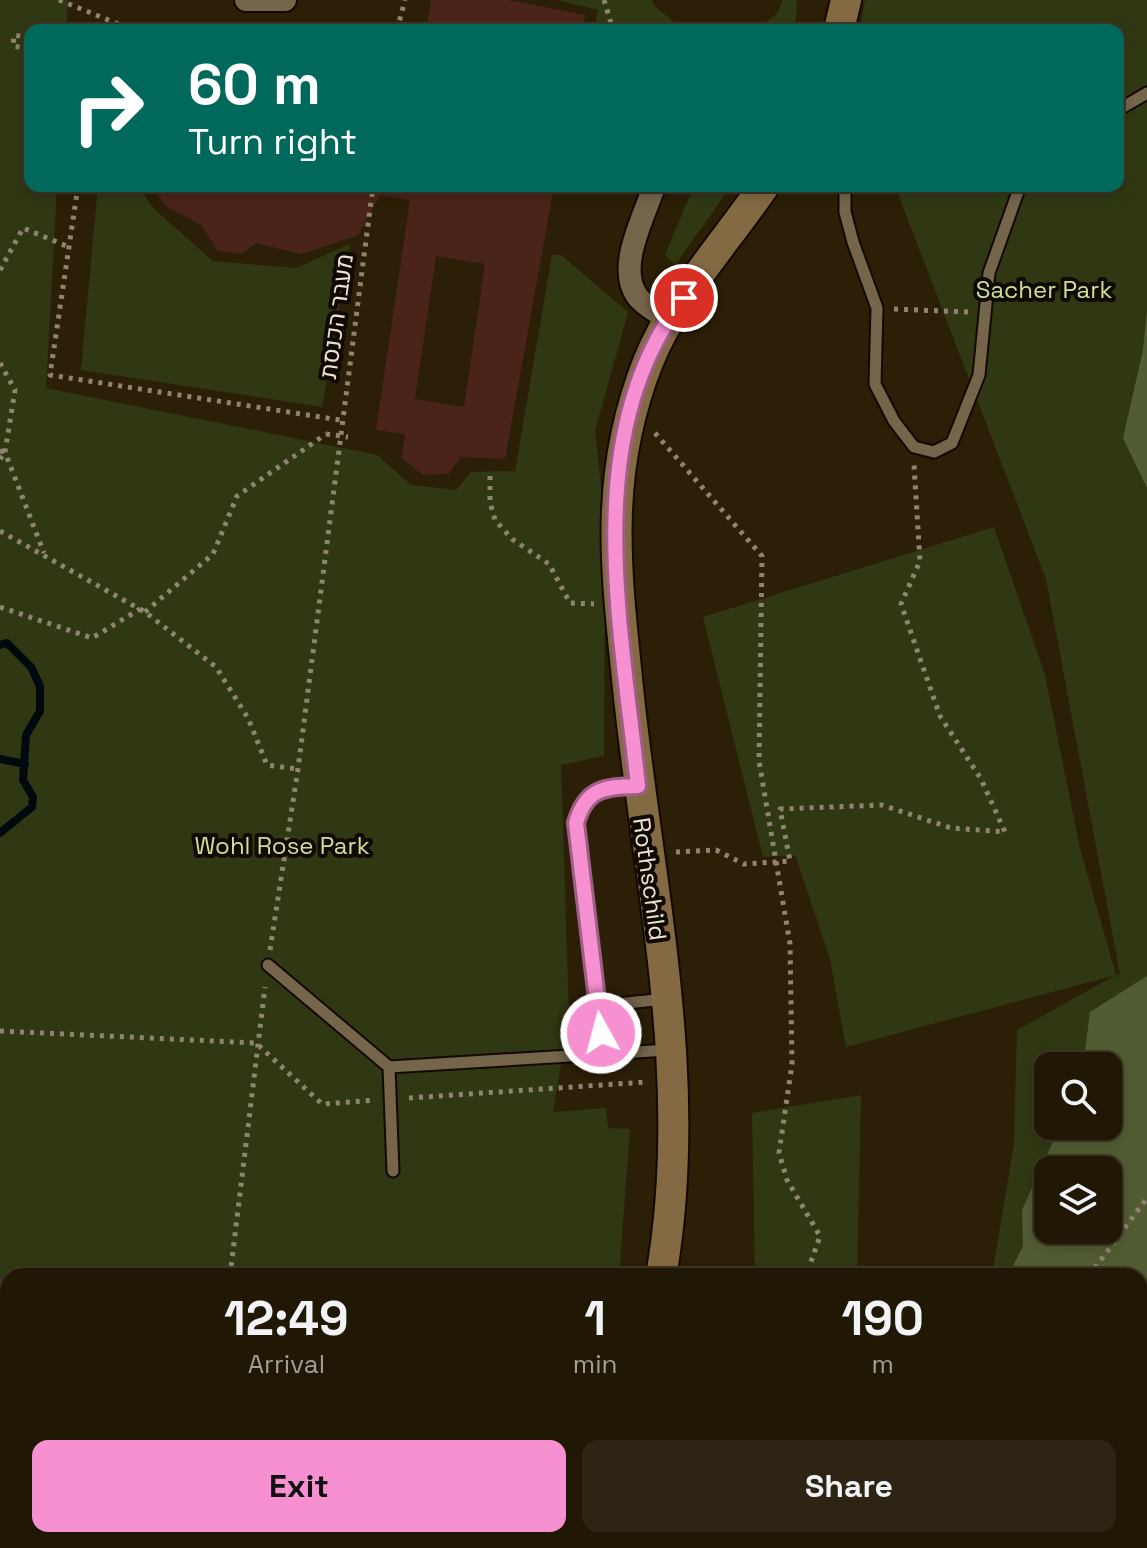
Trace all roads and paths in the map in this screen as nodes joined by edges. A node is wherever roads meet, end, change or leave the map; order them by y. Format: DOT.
graph roads {
  1 [pos="59,0"];
  2 [pos="246,0"];
  3 [pos="285,0"];
  4 [pos="405,0"];
  5 [pos="604,0"];
  6 [pos="118,24"];
  7 [pos="399,24"];
  8 [pos="611,24"];
  9 [pos="24,37"];
  10 [pos="24,48"];
  11 [pos="1147,93"];
  12 [pos="1124,106"];
  13 [pos="77,192"];
  14 [pos="372,192"];
  15 [pos="652,192"];
  16 [pos="760,192"];
  17 [pos="845,192"];
  18 [pos="1018,192"];
  19 [pos="69,247"];
  20 [pos="0,270"];
  21 [pos="877,308"];
  22 [pos="985,312"];
  23 [pos="667,319"];
  24 [pos="0,363"];
  25 [pos="633,408"];
  26 [pos="340,420"];
  27 [pos="348,437"];
  28 [pos="914,447"];
  29 [pos="2,452"];
  30 [pos="0,459"];
  31 [pos="490,476"];
  32 [pos="0,531"];
  33 [pos="45,554"];
  34 [pos="584,603"];
  35 [pos="0,607"];
  36 [pos="142,610"];
  37 [pos="298,769"];
  38 [pos="638,786"];
  39 [pos="647,853"];
  40 [pos="775,864"];
  41 [pos="268,965"];
  42 [pos="667,999"];
  43 [pos="598,1006"];
  44 [pos="0,1031"];
  45 [pos="601,1033"];
  46 [pos="256,1043"];
  47 [pos="672,1050"];
  48 [pos="389,1067"];
  49 [pos="674,1080"];
  50 [pos="434,1096"];
  51 [pos="317,1099"];
  52 [pos="393,1171"];
  53 [pos="1147,1198"];
  54 [pos="231,1268"];
  55 [pos="662,1268"];
  56 [pos="809,1268"];
  57 [pos="1095,1268"];
  1 -- 6 [label="path"];
  2 -- 3 [label="street"];
  4 -- 7 [label="path"];
  5 -- 8 [label="path"];
  9 -- 10 [label="path"];
  11 -- 12 [label="lane"];
  13 -- 19 [label="path"];
  14 -- 26 [label="path, מעבר הכנסת"];
  15 -- 23 [label="street"];
  16 -- 23 [label="street, Rothschild"];
  17 -- 21 [label="lane"];
  18 -- 22 [label="lane"];
  19 -- 20 [label="path"];
  19 -- 26 [label="path"];
  21 -- 22 [label="path"];
  21 -- 28 [label="lane"];
  22 -- 28 [label="lane"];
  23 -- 25 [label="street, Rothschild"];
  24 -- 29 [label="path"];
  25 -- 38 [label="street, Rothschild"];
  25 -- 40 [label="path"];
  26 -- 37 [label="path, מעבר הכנסת"];
  27 -- 36 [label="path, bridge"];
  28 -- 40 [label="path"];
  29 -- 30 [label="path"];
  29 -- 33 [label="path"];
  31 -- 34 [label="path"];
  32 -- 33 [label="path"];
  33 -- 36 [label="path"];
  35 -- 36 [label="path"];
  36 -- 37 [label="path"];
  37 -- 41 [label="path, מעבר הכנסת"];
  38 -- 39 [label="street, Rothschild"];
  38 -- 43 [label="lane"];
  39 -- 40 [label="path"];
  39 -- 42 [label="street, Rothschild"];
  40 -- 56 [label="path"];
  41 -- 46 [label="path, מעבר הכנסת"];
  41 -- 48 [label="lane"];
  42 -- 43 [label="lane"];
  42 -- 47 [label="street, Rothschild"];
  43 -- 45 [label="lane"];
  44 -- 46 [label="path"];
  46 -- 51 [label="path"];
  46 -- 54 [label="path, מעבר הכנסת"];
  47 -- 48 [label="lane"];
  47 -- 49 [label="street, Rothschild"];
  48 -- 52 [label="lane"];
  49 -- 50 [label="path"];
  49 -- 55 [label="street, Rothschild"];
  53 -- 57 [label="path"];
}
